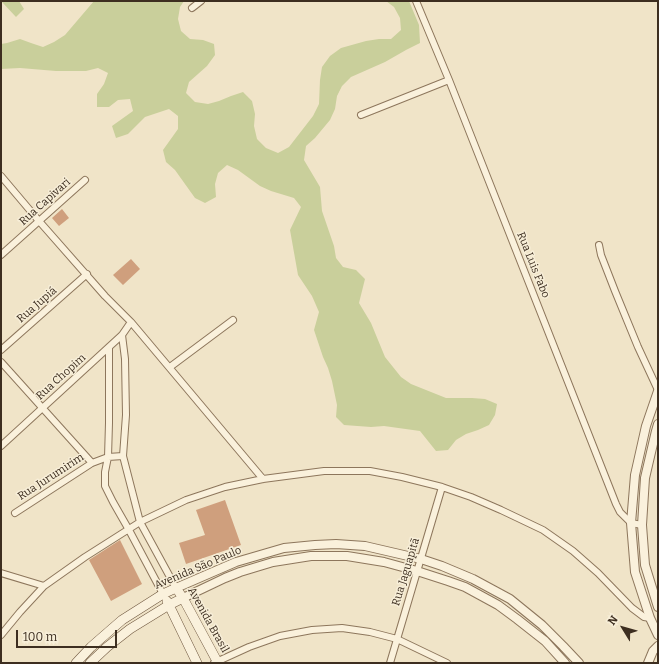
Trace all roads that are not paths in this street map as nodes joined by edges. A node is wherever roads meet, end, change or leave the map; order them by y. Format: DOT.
graph roads {
  1 [pos="201,1"];
  2 [pos="416,1"];
  3 [pos="192,8"];
  4 [pos="449,80"];
  5 [pos="361,115"];
  6 [pos="1,176"];
  7 [pos="85,180"];
  8 [pos="39,221"];
  9 [pos="599,245"];
  10 [pos="1,255"];
  11 [pos="87,274"];
  12 [pos="233,320"];
  13 [pos="131,322"];
  14 [pos="122,335"];
  15 [pos="109,347"];
  16 [pos="1,350"];
  17 [pos="1,362"];
  18 [pos="170,367"];
  19 [pos="658,390"];
  20 [pos="42,408"];
  21 [pos="658,424"];
  22 [pos="1,446"];
  23 [pos="123,456"];
  24 [pos="108,457"];
  25 [pos="92,463"];
  26 [pos="263,479"];
  27 [pos="442,487"];
  28 [pos="15,513"];
  29 [pos="140,522"];
  30 [pos="631,523"];
  31 [pos="642,524"];
  32 [pos="129,530"];
  33 [pos="421,559"];
  34 [pos="236,562"];
  35 [pos="417,571"];
  36 [pos="240,572"];
  37 [pos="1,573"];
  38 [pos="44,586"];
  39 [pos="176,588"];
  40 [pos="163,594"];
  41 [pos="183,598"];
  42 [pos="169,604"];
  43 [pos="658,607"];
  44 [pos="650,618"];
  45 [pos="122,620"];
  46 [pos="130,629"];
  47 [pos="1,635"];
  48 [pos="658,636"];
  49 [pos="397,639"];
  50 [pos="658,646"];
  51 [pos="87,661"];
  52 [pos="217,662"];
  53 [pos="76,663"];
  54 [pos="197,663"];
  55 [pos="390,663"];
  56 [pos="447,663"];
  57 [pos="565,663"];
  58 [pos="579,663"];
  59 [pos="648,663"];
  1 -- 3 [label="street"];
  2 -- 4 [label="street, Rua Luis Fabo"];
  4 -- 5 [label="street"];
  4 -- 30 [label="street, Rua Luis Fabo"];
  6 -- 8 [label="street"];
  7 -- 8 [label="street, Rua Capivari"];
  8 -- 10 [label="street, Rua Capivari"];
  8 -- 11 [label="street"];
  9 -- 19 [label="street"];
  11 -- 13 [label="street"];
  11 -- 16 [label="street, Rua Jupiá"];
  12 -- 18 [label="street"];
  13 -- 14 [label="street, Rua Chopim"];
  13 -- 18 [label="street"];
  14 -- 15 [label="street, Rua Chopim"];
  14 -- 23 [label="street, Avenida Brasil"];
  15 -- 20 [label="street, Rua Chopim"];
  15 -- 24 [label="street"];
  17 -- 20 [label="street"];
  18 -- 26 [label="street"];
  19 -- 30 [label="street"];
  20 -- 22 [label="street, Rua Chopim"];
  20 -- 25 [label="street"];
  21 -- 31 [label="street"];
  23 -- 24 [label="street, Rua Jurumirim"];
  23 -- 29 [label="street, Avenida Brasil"];
  24 -- 25 [label="street, Rua Jurumirim"];
  24 -- 32 [label="street"];
  25 -- 28 [label="street, Rua Jurumirim"];
  26 -- 27 [label="street"];
  26 -- 29 [label="street"];
  27 -- 33 [label="street, Rua Jaguapitã"];
  27 -- 44 [label="street"];
  29 -- 32 [label="street"];
  29 -- 39 [label="street, Avenida Brasil"];
  30 -- 31 [label="street"];
  30 -- 44 [label="street"];
  31 -- 43 [label="street"];
  32 -- 38 [label="street"];
  32 -- 40 [label="street"];
  33 -- 34 [label="street, Avenida São Paulo"];
  33 -- 35 [label="street, Rua Jaguapitã"];
  33 -- 58 [label="street, Avenida São Paulo"];
  34 -- 36 [label="street"];
  34 -- 39 [label="street, Avenida São Paulo"];
  35 -- 36 [label="street, Avenida São Paulo"];
  35 -- 49 [label="street, Rua Jaguapitã"];
  35 -- 57 [label="street, Avenida São Paulo"];
  36 -- 41 [label="street, Avenida São Paulo"];
  37 -- 38 [label="street"];
  38 -- 47 [label="street"];
  39 -- 40 [label="main road, Avenida São Paulo"];
  39 -- 41 [label="main road, Avenida Brasil"];
  40 -- 42 [label="main road"];
  40 -- 45 [label="main road, Avenida São Paulo"];
  41 -- 42 [label="main road, Avenida São Paulo"];
  41 -- 52 [label="main road, Avenida Brasil"];
  42 -- 46 [label="main road, Avenida São Paulo"];
  42 -- 54 [label="main road"];
  44 -- 48 [label="street"];
  45 -- 46 [label="main road"];
  45 -- 51 [label="main road, Avenida São Paulo"];
  46 -- 51 [label="main road, Avenida São Paulo"];
  49 -- 52 [label="street"];
  49 -- 55 [label="street, Rua Jaguapitã"];
  49 -- 56 [label="street"];
  50 -- 59 [label="street"];
  51 -- 53 [label="main road, Avenida São Paulo"];
}
